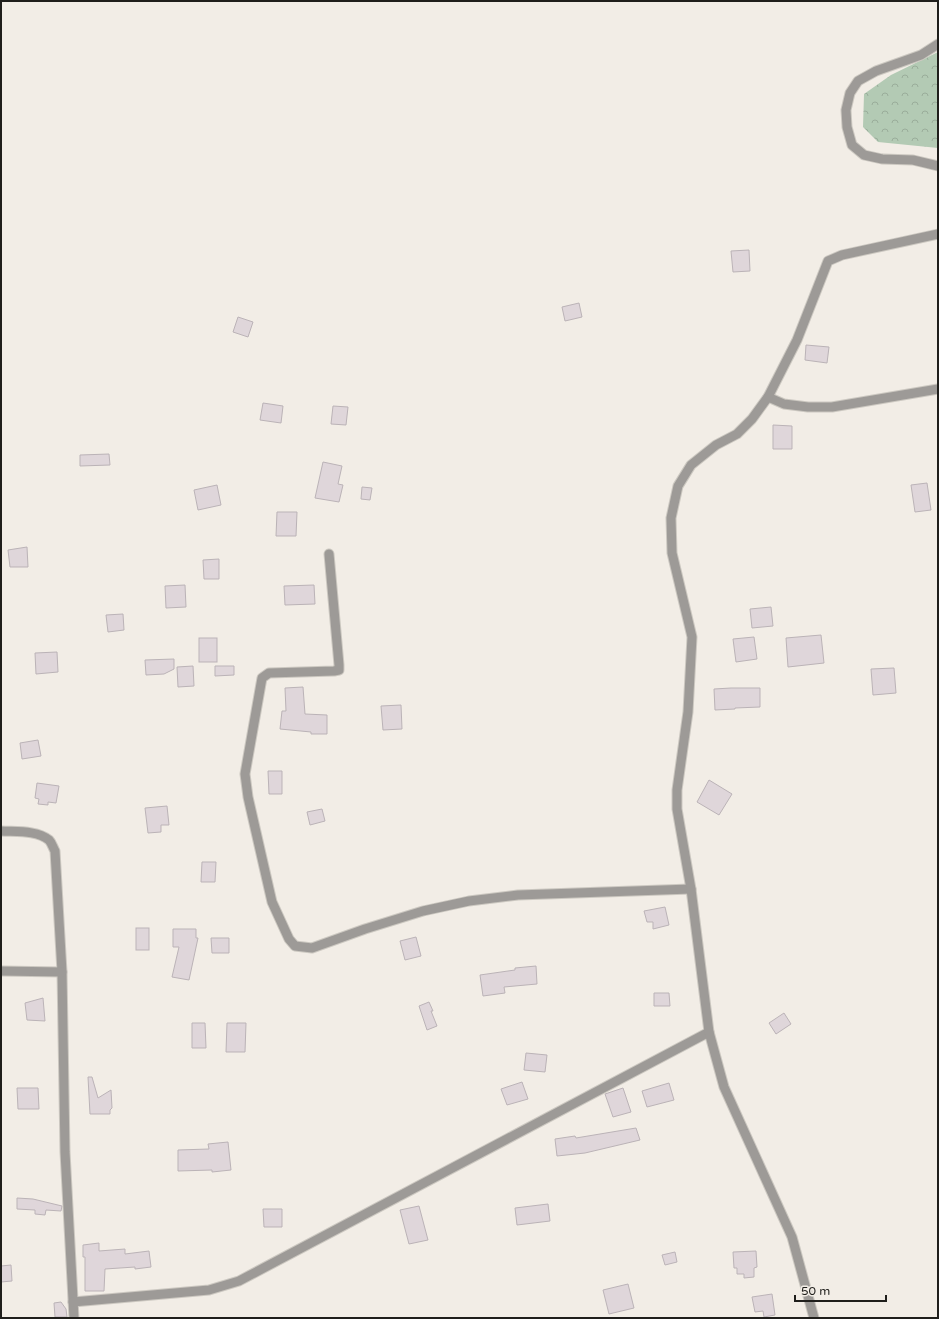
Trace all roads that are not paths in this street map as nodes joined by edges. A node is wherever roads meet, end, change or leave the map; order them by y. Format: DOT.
graph roads {
  1 [pos="938,44"];
  2 [pos="938,166"];
  3 [pos="938,234"];
  4 [pos="938,389"];
  5 [pos="768,397"];
  6 [pos="329,554"];
  7 [pos="1,831"];
  8 [pos="691,889"];
  9 [pos="1,971"];
  10 [pos="62,972"];
  11 [pos="708,1032"];
  12 [pos="73,1302"];
  13 [pos="74,1318"];
  14 [pos="814,1318"];
  1 -- 2 [label="street"];
  3 -- 5 [label="street"];
  4 -- 5 [label="street"];
  5 -- 8 [label="street"];
  6 -- 8 [label="street"];
  7 -- 10 [label="street"];
  8 -- 11 [label="street"];
  9 -- 10 [label="street"];
  10 -- 12 [label="street"];
  11 -- 12 [label="street"];
  11 -- 14 [label="street"];
  12 -- 13 [label="street"];
}
